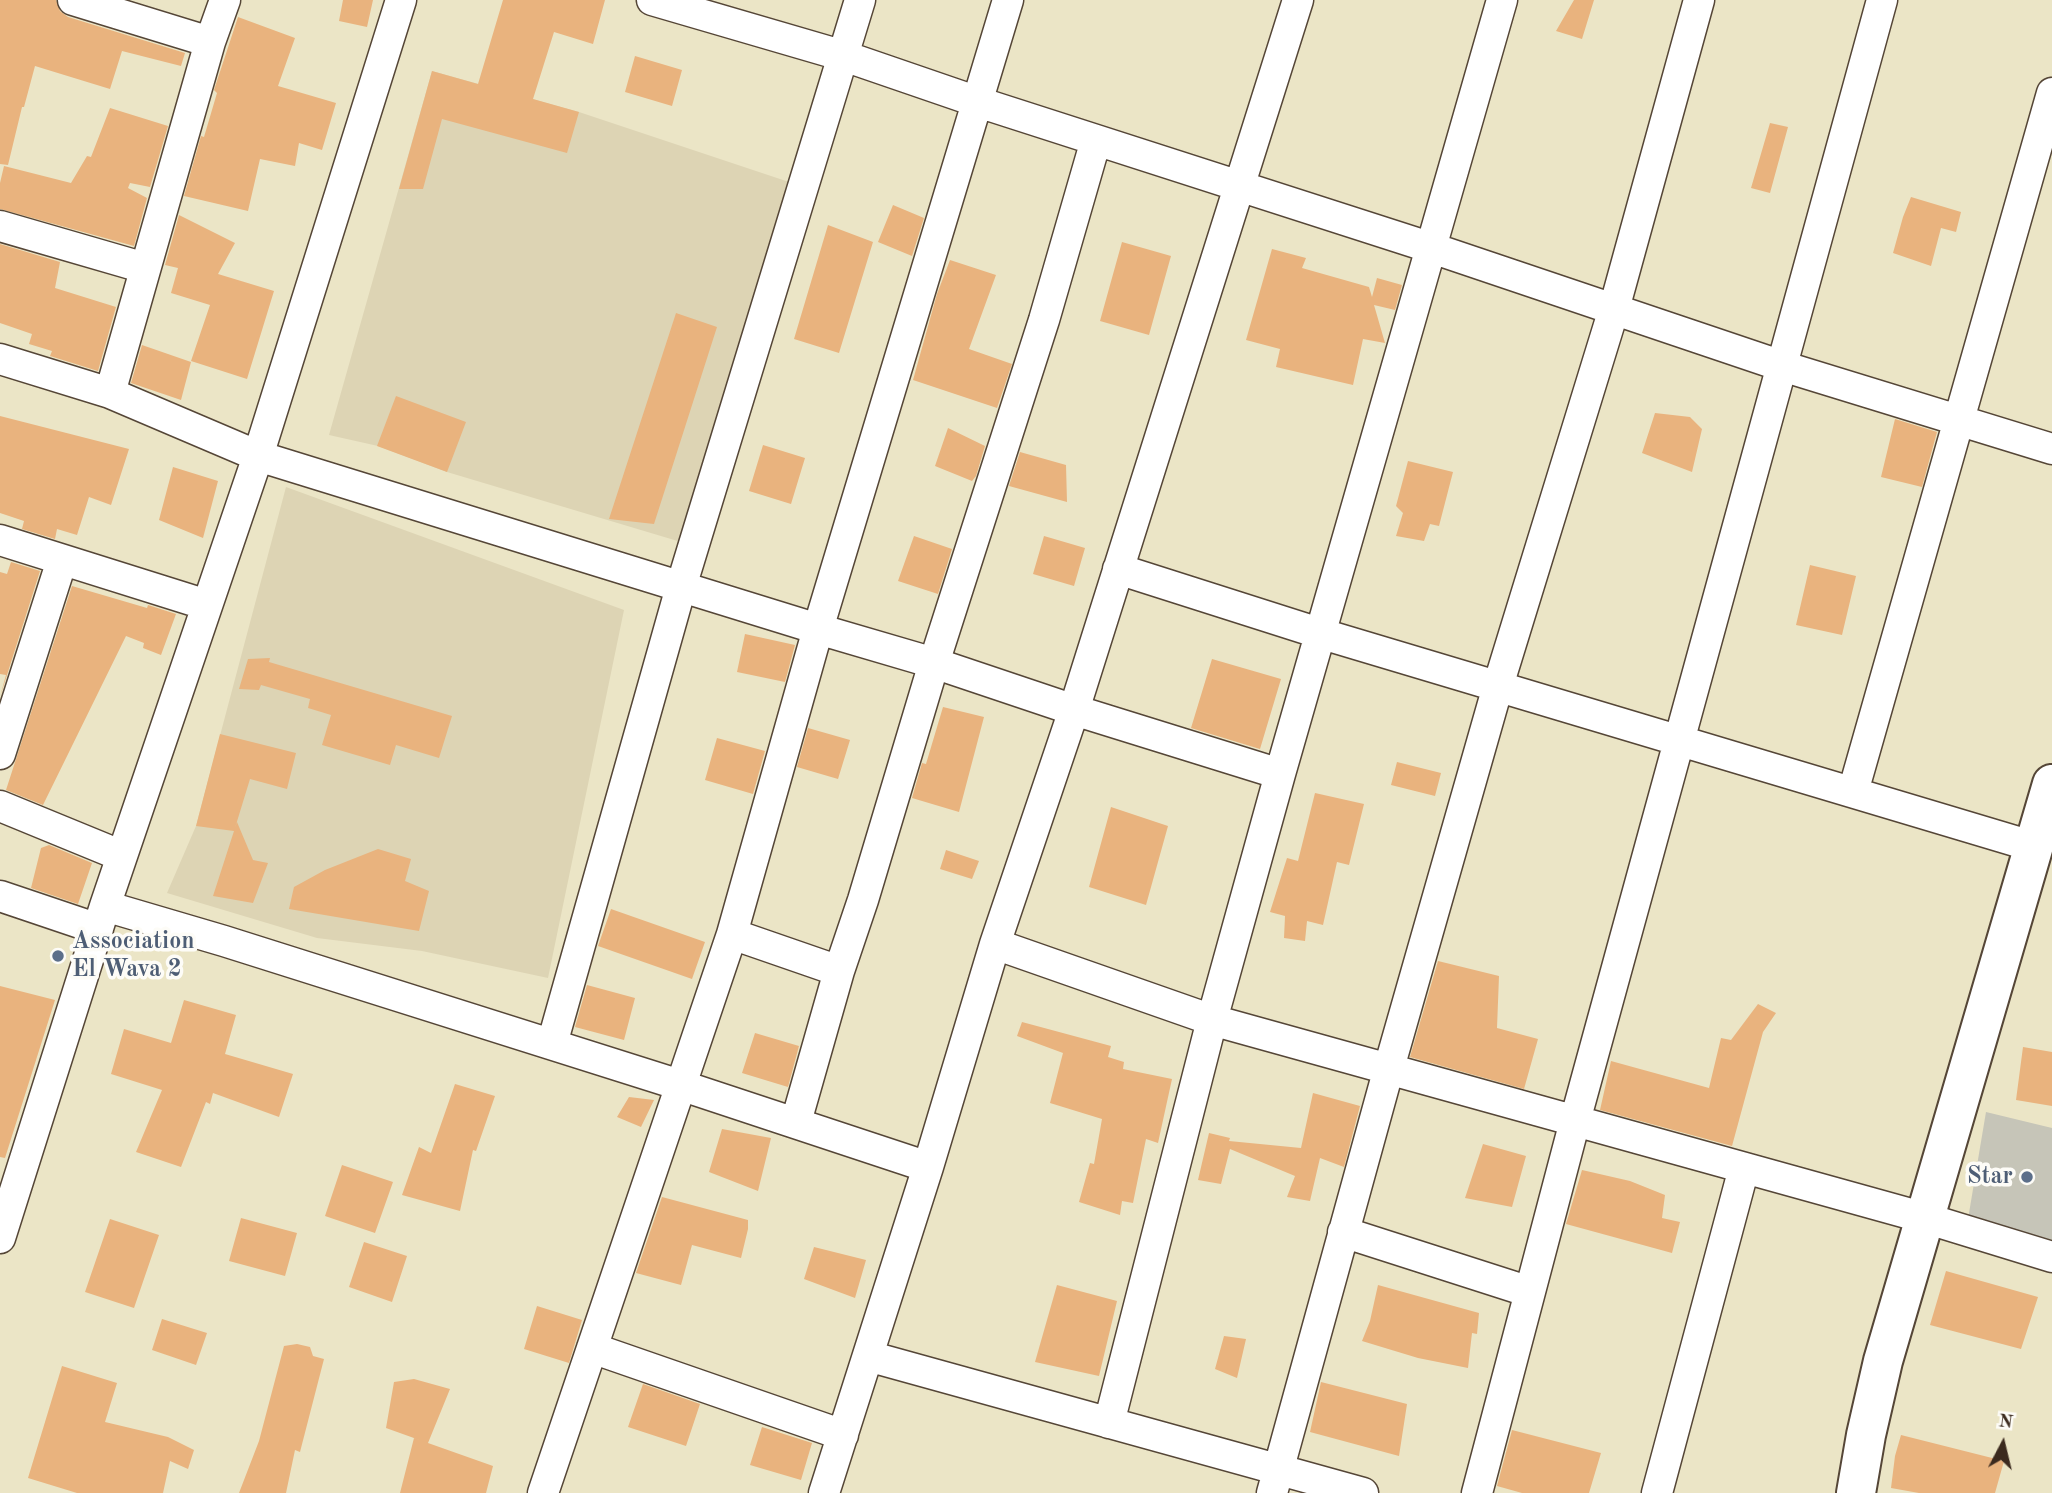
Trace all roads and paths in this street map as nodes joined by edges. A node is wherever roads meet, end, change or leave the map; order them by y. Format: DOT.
graph roads {
  1 [pos="73,0"];
  2 [pos="225,0"];
  3 [pos="401,0"];
  4 [pos="652,0"];
  5 [pos="860,0"];
  6 [pos="1008,0"];
  7 [pos="1298,0"];
  8 [pos="1502,0"];
  9 [pos="1699,0"];
  10 [pos="1882,0"];
  11 [pos="209,42"];
  12 [pos="844,56"];
  13 [pos="2052,93"];
  14 [pos="978,102"];
  15 [pos="1096,141"];
  16 [pos="1239,186"];
  17 [pos="0,226"];
  18 [pos="1432,248"];
  19 [pos="145,268"];
  20 [pos="1614,309"];
  21 [pos="0,359"];
  22 [pos="1782,366"];
  23 [pos="110,393"];
  24 [pos="1960,420"];
  25 [pos="2052,449"];
  26 [pos="258,456"];
  27 [pos="0,540"];
  28 [pos="62,560"];
  29 [pos="1118,569"];
  30 [pos="681,587"];
  31 [pos="207,605"];
  32 [pos="818,629"];
  33 [pos="1320,633"];
  34 [pos="934,663"];
  35 [pos="1498,686"];
  36 [pos="1074,710"];
  37 [pos="1680,740"];
  38 [pos="0,754"];
  39 [pos="1280,774"];
  40 [pos="2052,785"];
  41 [pos="1853,792"];
  42 [pos="0,806"];
  43 [pos="2043,849"];
  44 [pos="122,856"];
  45 [pos="0,897"];
  46 [pos="101,918"];
  47 [pos="732,934"];
  48 [pos="995,944"];
  49 [pos="839,971"];
  50 [pos="1212,1020"];
  51 [pos="552,1044"];
  52 [pos="1389,1068"];
  53 [pos="680,1085"];
  54 [pos="1575,1121"];
  55 [pos="796,1122"];
  56 [pos="928,1167"];
  57 [pos="1745,1168"];
  58 [pos="1925,1218"];
  59 [pos="1343,1232"];
  60 [pos="0,1238"];
  61 [pos="2052,1257"];
  62 [pos="1530,1292"];
  63 [pos="592,1348"];
  64 [pos="868,1356"];
  65 [pos="1110,1423"];
  66 [pos="842,1435"];
  67 [pos="1275,1481"];
  68 [pos="543,1493"];
  69 [pos="824,1493"];
  70 [pos="1363,1493"];
  71 [pos="1476,1493"];
  72 [pos="1657,1493"];
  73 [pos="1856,1493"];
  1 -- 11 [label="street"];
  2 -- 11 [label="street"];
  3 -- 26 [label="street"];
  4 -- 12 [label="street"];
  5 -- 12 [label="street"];
  6 -- 14 [label="street"];
  7 -- 16 [label="street"];
  8 -- 18 [label="street"];
  9 -- 20 [label="street"];
  10 -- 22 [label="street"];
  11 -- 19 [label="street"];
  12 -- 14 [label="street"];
  12 -- 30 [label="street"];
  13 -- 24 [label="street"];
  14 -- 15 [label="street"];
  14 -- 32 [label="street"];
  15 -- 16 [label="street"];
  15 -- 34 [label="street"];
  16 -- 18 [label="street"];
  16 -- 29 [label="street"];
  17 -- 19 [label="street"];
  18 -- 20 [label="street"];
  18 -- 33 [label="street"];
  19 -- 23 [label="street"];
  20 -- 22 [label="street"];
  20 -- 35 [label="street"];
  21 -- 23 [label="street"];
  22 -- 24 [label="street"];
  22 -- 37 [label="street"];
  23 -- 26 [label="street"];
  24 -- 25 [label="street"];
  24 -- 41 [label="street"];
  26 -- 30 [label="street"];
  26 -- 31 [label="street"];
  27 -- 28 [label="street"];
  28 -- 31 [label="street"];
  28 -- 38 [label="street"];
  29 -- 33 [label="street"];
  29 -- 36 [label="street"];
  30 -- 32 [label="street"];
  30 -- 51 [label="street"];
  31 -- 44 [label="street"];
  32 -- 34 [label="street"];
  32 -- 47 [label="street"];
  33 -- 35 [label="street"];
  33 -- 39 [label="street"];
  34 -- 36 [label="street"];
  34 -- 49 [label="street"];
  35 -- 37 [label="street"];
  35 -- 52 [label="street"];
  36 -- 39 [label="street"];
  36 -- 48 [label="street"];
  37 -- 41 [label="street"];
  37 -- 54 [label="street"];
  39 -- 50 [label="street"];
  40 -- 43 [label="street"];
  41 -- 43 [label="street"];
  42 -- 44 [label="street"];
  43 -- 58 [label="street"];
  44 -- 46 [label="street"];
  45 -- 46 [label="street"];
  46 -- 51 [label="street"];
  46 -- 60 [label="street"];
  47 -- 49 [label="street"];
  47 -- 53 [label="street"];
  48 -- 50 [label="street"];
  48 -- 56 [label="street"];
  49 -- 55 [label="street"];
  50 -- 52 [label="street"];
  50 -- 65 [label="street"];
  51 -- 53 [label="street"];
  52 -- 54 [label="street"];
  52 -- 59 [label="street"];
  53 -- 55 [label="street"];
  53 -- 63 [label="street"];
  54 -- 57 [label="street"];
  54 -- 62 [label="street"];
  55 -- 56 [label="street"];
  56 -- 64 [label="street"];
  57 -- 58 [label="street"];
  57 -- 72 [label="street"];
  58 -- 61 [label="street"];
  58 -- 73 [label="street"];
  59 -- 62 [label="street"];
  59 -- 67 [label="street"];
  62 -- 71 [label="street"];
  63 -- 66 [label="street"];
  63 -- 68 [label="street"];
  64 -- 65 [label="street"];
  64 -- 66 [label="street"];
  65 -- 67 [label="street"];
  66 -- 69 [label="street"];
  67 -- 70 [label="street"];
}
